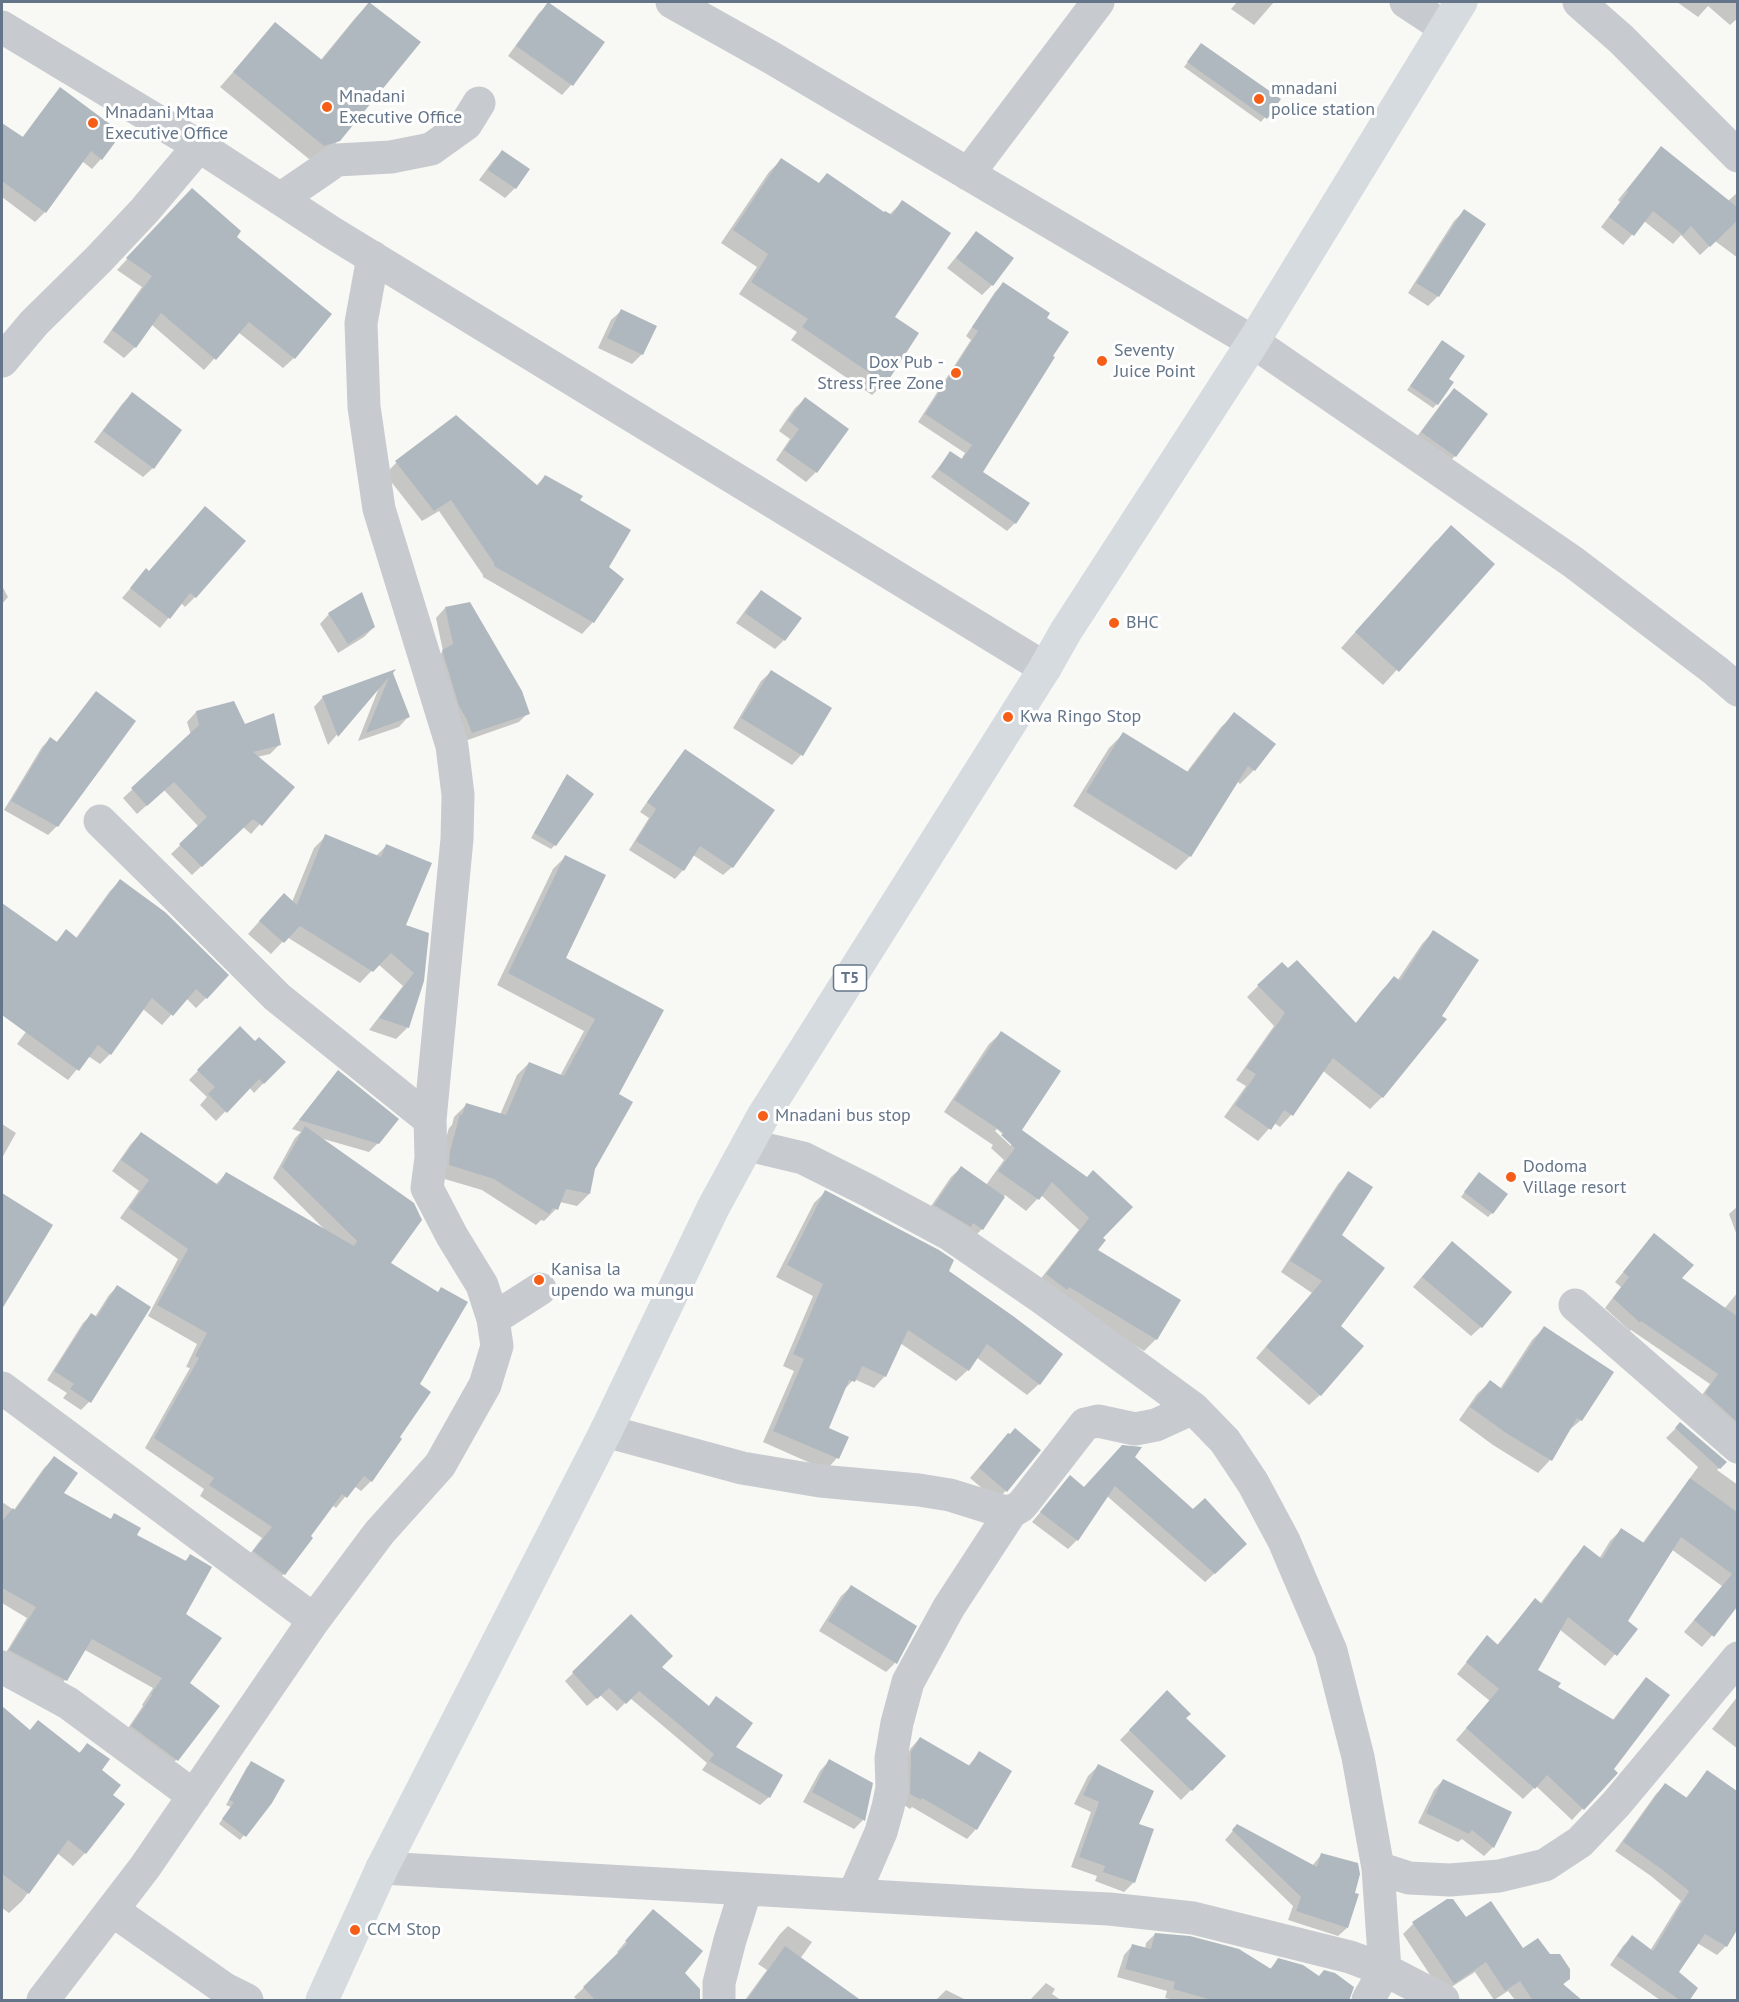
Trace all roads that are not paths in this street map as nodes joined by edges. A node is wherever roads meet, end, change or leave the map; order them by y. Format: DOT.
graph roads {
  1 [pos="672,2"];
  2 [pos="1098,2"];
  3 [pos="1406,2"];
  4 [pos="1579,2"];
  5 [pos="1453,14"];
  6 [pos="2,27"];
  7 [pos="479,103"];
  8 [pos="199,146"];
  9 [pos="1737,156"];
  10 [pos="968,174"];
  11 [pos="280,199"];
  12 [pos="374,257"];
  13 [pos="1253,342"];
  14 [pos="2,361"];
  15 [pos="1045,668"];
  16 [pos="1737,690"];
  17 [pos="100,821"];
  18 [pos="430,1120"];
  19 [pos="748,1146"];
  20 [pos="540,1289"];
  21 [pos="1575,1305"];
  22 [pos="493,1319"];
  23 [pos="2,1388"];
  24 [pos="1192,1408"];
  25 [pos="606,1431"];
  26 [pos="1737,1447"];
  27 [pos="1011,1512"];
  28 [pos="314,1620"];
  29 [pos="1737,1658"];
  30 [pos="2,1667"];
  31 [pos="194,1796"];
  32 [pos="382,1868"];
  33 [pos="1378,1868"];
  34 [pos="746,1889"];
  35 [pos="854,1894"];
  36 [pos="112,1910"];
  37 [pos="1385,1970"];
  38 [pos="43,2001"];
  39 [pos="247,2001"];
  40 [pos="322,2001"];
  41 [pos="719,2001"];
  42 [pos="1368,2001"];
  43 [pos="1443,2001"];
  1 -- 10 [label="street"];
  2 -- 10 [label="street"];
  3 -- 5 [label="street"];
  4 -- 9 [label="street"];
  5 -- 13 [label="highway, T5"];
  6 -- 8 [label="street"];
  7 -- 11 [label="street"];
  8 -- 11 [label="street"];
  8 -- 14 [label="street"];
  10 -- 13 [label="street"];
  11 -- 12 [label="street"];
  12 -- 15 [label="street"];
  12 -- 18 [label="street"];
  13 -- 15 [label="highway, T5"];
  13 -- 16 [label="street"];
  15 -- 19 [label="highway, T5"];
  17 -- 18 [label="street"];
  18 -- 22 [label="street"];
  19 -- 24 [label="street"];
  19 -- 25 [label="highway, T5"];
  20 -- 22 [label="street"];
  21 -- 26 [label="street"];
  22 -- 28 [label="street"];
  23 -- 28 [label="street"];
  24 -- 27 [label="street"];
  24 -- 33 [label="street"];
  25 -- 27 [label="street"];
  25 -- 32 [label="highway, T5"];
  27 -- 35 [label="street"];
  28 -- 31 [label="street"];
  29 -- 33 [label="street"];
  30 -- 31 [label="street"];
  31 -- 36 [label="street"];
  32 -- 34 [label="street"];
  32 -- 40 [label="highway, T5"];
  33 -- 37 [label="street"];
  34 -- 35 [label="street"];
  34 -- 41 [label="street"];
  35 -- 37 [label="street"];
  36 -- 38 [label="street"];
  36 -- 39 [label="street"];
  37 -- 42 [label="street"];
  37 -- 43 [label="street"];
}
